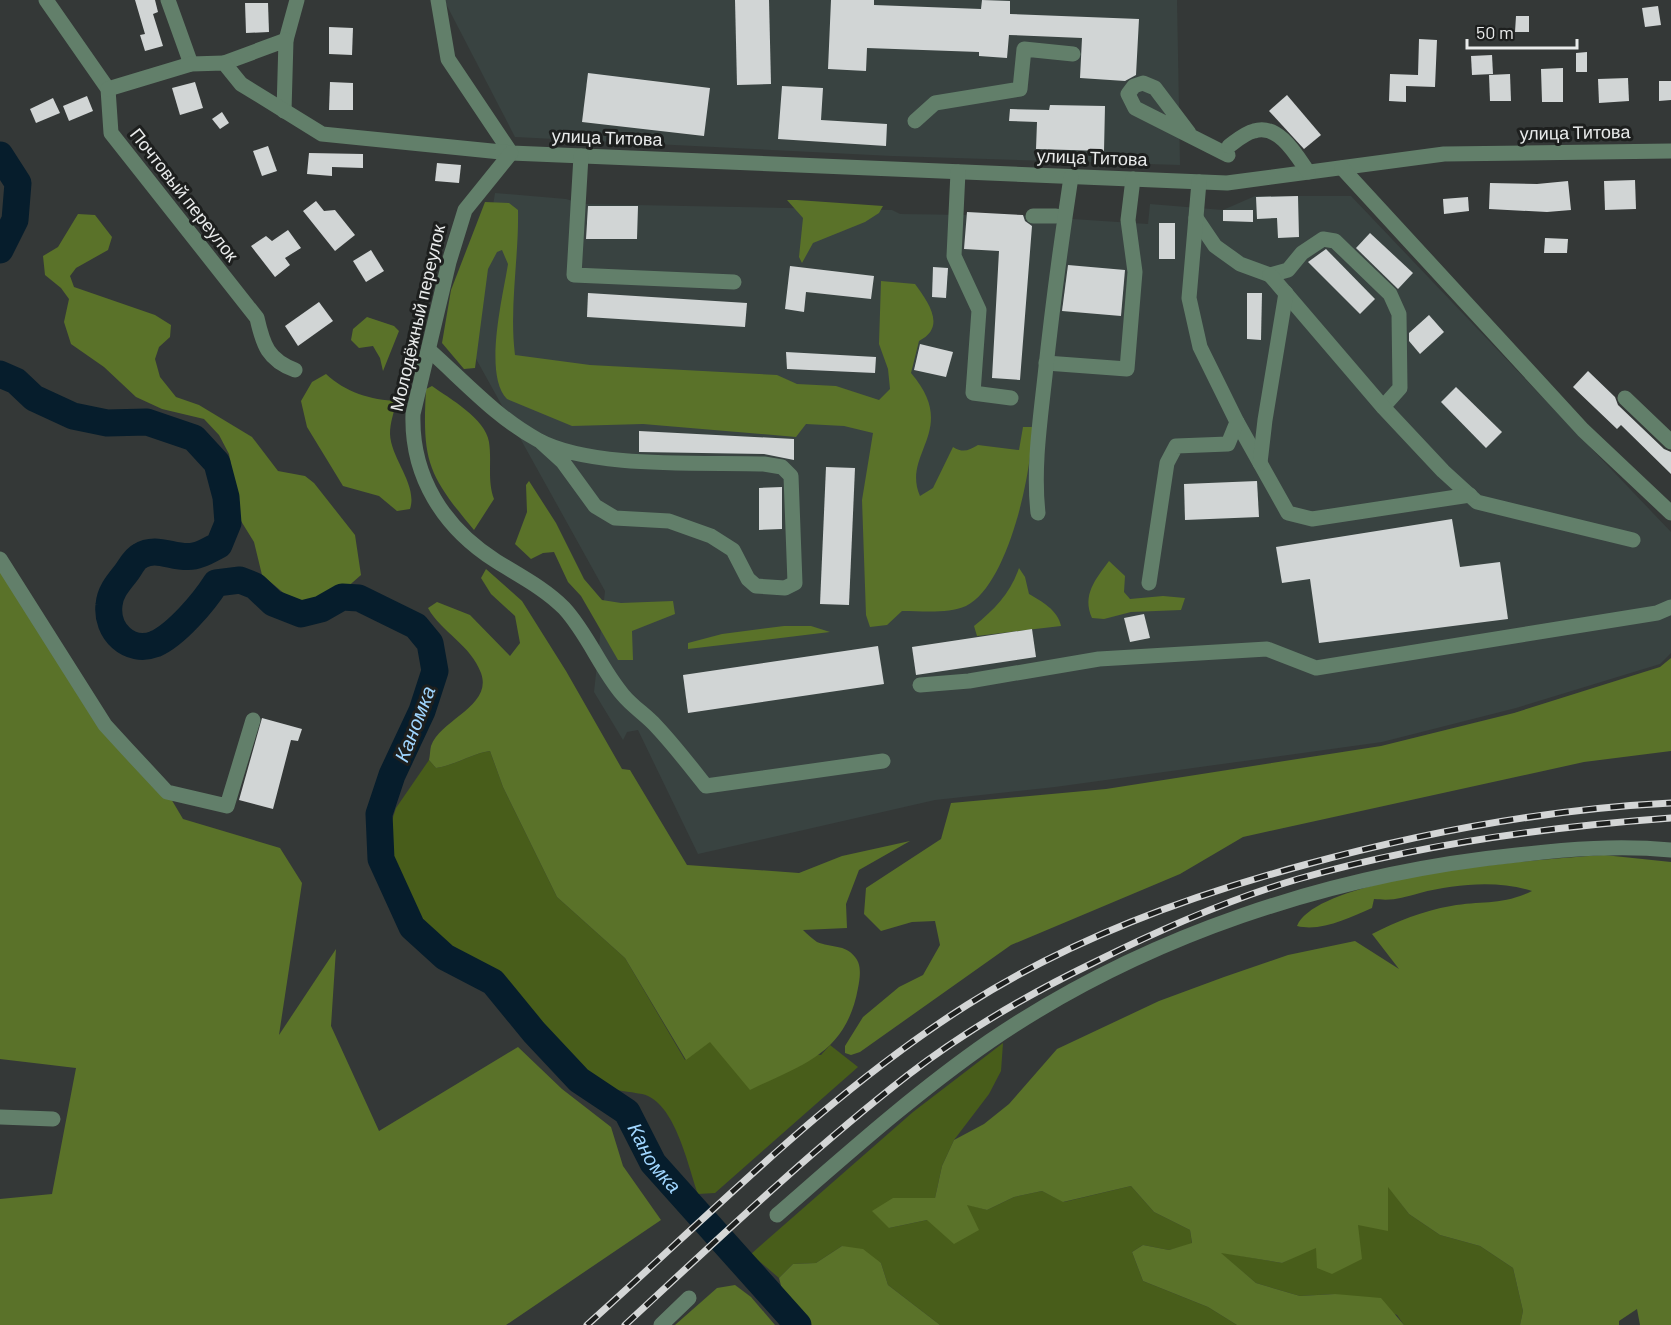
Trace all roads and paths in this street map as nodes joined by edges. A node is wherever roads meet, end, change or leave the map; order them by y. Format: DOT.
graph roads {
  1 [pos="46,0"];
  2 [pos="168,0"];
  3 [pos="297,0"];
  4 [pos="438,0"];
  5 [pos="286,40"];
  6 [pos="1073,54"];
  7 [pos="224,63"];
  8 [pos="191,64"];
  9 [pos="108,89"];
  10 [pos="284,111"];
  11 [pos="915,121"];
  12 [pos="1188,134"];
  13 [pos="1671,151"];
  14 [pos="511,153"];
  15 [pos="581,156"];
  16 [pos="1342,168"];
  17 [pos="958,172"];
  18 [pos="1308,172"];
  19 [pos="1071,177"];
  20 [pos="1133,179"];
  21 [pos="1199,182"];
  22 [pos="1033,216"];
  23 [pos="1056,216"];
  24 [pos="1196,218"];
  25 [pos="1270,275"];
  26 [pos="734,282"];
  27 [pos="1286,293"];
  28 [pos="429,350"];
  29 [pos="1046,363"];
  30 [pos="295,370"];
  31 [pos="1011,398"];
  32 [pos="1625,398"];
  33 [pos="1383,407"];
  34 [pos="1237,422"];
  35 [pos="540,441"];
  36 [pos="1671,442"];
  37 [pos="1260,464"];
  38 [pos="1470,495"];
  39 [pos="1038,513"];
  40 [pos="1671,513"];
  41 [pos="1634,540"];
  42 [pos="0,560"];
  43 [pos="1149,583"];
  44 [pos="1671,607"];
  45 [pos="920,685"];
  46 [pos="253,720"];
  47 [pos="883,760"];
  48 [pos="1671,850"];
  49 [pos="0,1117"];
  50 [pos="53,1119"];
  51 [pos="777,1215"];
  52 [pos="689,1298"];
  53 [pos="661,1325"];
  1 -- 9 [label="street"];
  2 -- 8 [label="street"];
  3 -- 5 [label="street"];
  4 -- 14 [label="street"];
  5 -- 7 [label="street"];
  5 -- 10 [label="street"];
  6 -- 11 [label="street"];
  7 -- 8 [label="street"];
  7 -- 10 [label="street, улица Титова"];
  8 -- 9 [label="street"];
  9 -- 30 [label="street, Почтовый переулок"];
  10 -- 14 [label="street, улица Титова"];
  12 -- 18 [label="street"];
  13 -- 16 [label="street, улица Титова"];
  14 -- 15 [label="street, улица Титова"];
  14 -- 28 [label="street, Молодёжный переулок"];
  15 -- 17 [label="street, улица Титова"];
  15 -- 26 [label="street"];
  16 -- 18 [label="street, улица Титова"];
  16 -- 40 [label="street"];
  17 -- 19 [label="street, улица Титова"];
  17 -- 31 [label="street"];
  18 -- 21 [label="street, улица Титова"];
  19 -- 20 [label="street, улица Титова"];
  19 -- 29 [label="street"];
  20 -- 21 [label="street, улица Титова"];
  20 -- 29 [label="street"];
  21 -- 24 [label="street"];
  22 -- 23 [label="street"];
  24 -- 25 [label="street"];
  24 -- 34 [label="street"];
  25 -- 27 [label="street"];
  25 -- 33 [label="street"];
  27 -- 33 [label="street"];
  27 -- 37 [label="street"];
  28 -- 35 [label="street"];
  28 -- 47 [label="street, Молодёжный переулок"];
  29 -- 39 [label="street"];
  32 -- 36 [label="street"];
  33 -- 38 [label="street"];
  34 -- 37 [label="street"];
  34 -- 43 [label="street"];
  35 -- 35 [label="street"];
  37 -- 38 [label="street"];
  38 -- 41 [label="street"];
  42 -- 46 [label="street"];
  44 -- 45 [label="street"];
  48 -- 51 [label="street"];
  49 -- 50 [label="street"];
  52 -- 53 [label="street"];
}
